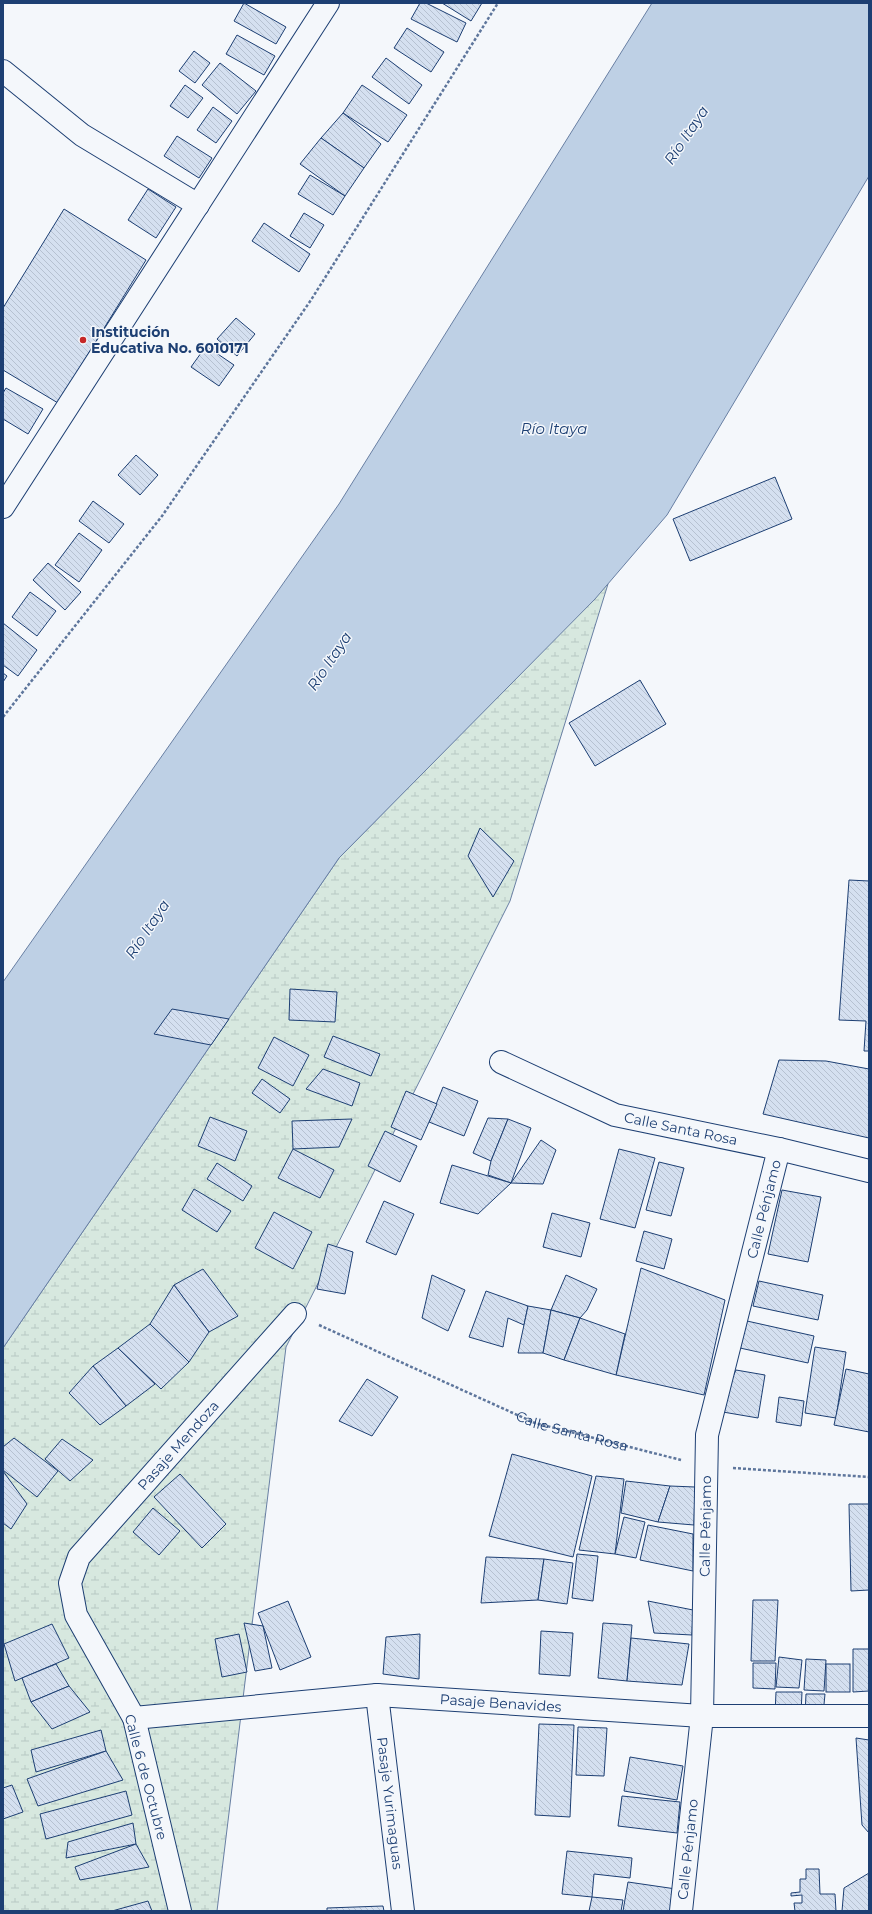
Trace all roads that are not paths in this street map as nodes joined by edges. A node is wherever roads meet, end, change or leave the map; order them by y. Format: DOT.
graph roads {
  1 [pos="328,3"];
  2 [pos="3,71"];
  3 [pos="198,205"];
  4 [pos="3,507"];
  5 [pos="501,1062"];
  6 [pos="779,1149"];
  7 [pos="869,1171"];
  8 [pos="295,1314"];
  9 [pos="70,1583"];
  10 [pos="377,1695"];
  11 [pos="702,1716"];
  12 [pos="869,1716"];
  13 [pos="134,1718"];
  14 [pos="180,1911"];
  15 [pos="403,1911"];
  16 [pos="681,1911"];
  1 -- 3 [label="street"];
  2 -- 3 [label="street"];
  3 -- 4 [label="street"];
  5 -- 6 [label="street, Calle Santa Rosa"];
  6 -- 7 [label="street, Calle Santa Rosa"];
  6 -- 11 [label="street, Calle Pénjamo"];
  8 -- 9 [label="street, Pasaje Mendoza"];
  9 -- 13 [label="street, Calle 6 de Octubre"];
  10 -- 11 [label="street, Pasaje Benavides"];
  10 -- 13 [label="street, Pasaje Benavides"];
  10 -- 15 [label="street, Pasaje Yurimaguas"];
  11 -- 12 [label="street, Pasaje Benavides"];
  11 -- 16 [label="street, Calle Pénjamo"];
  13 -- 14 [label="street, Calle 6 de Octubre"];
}
